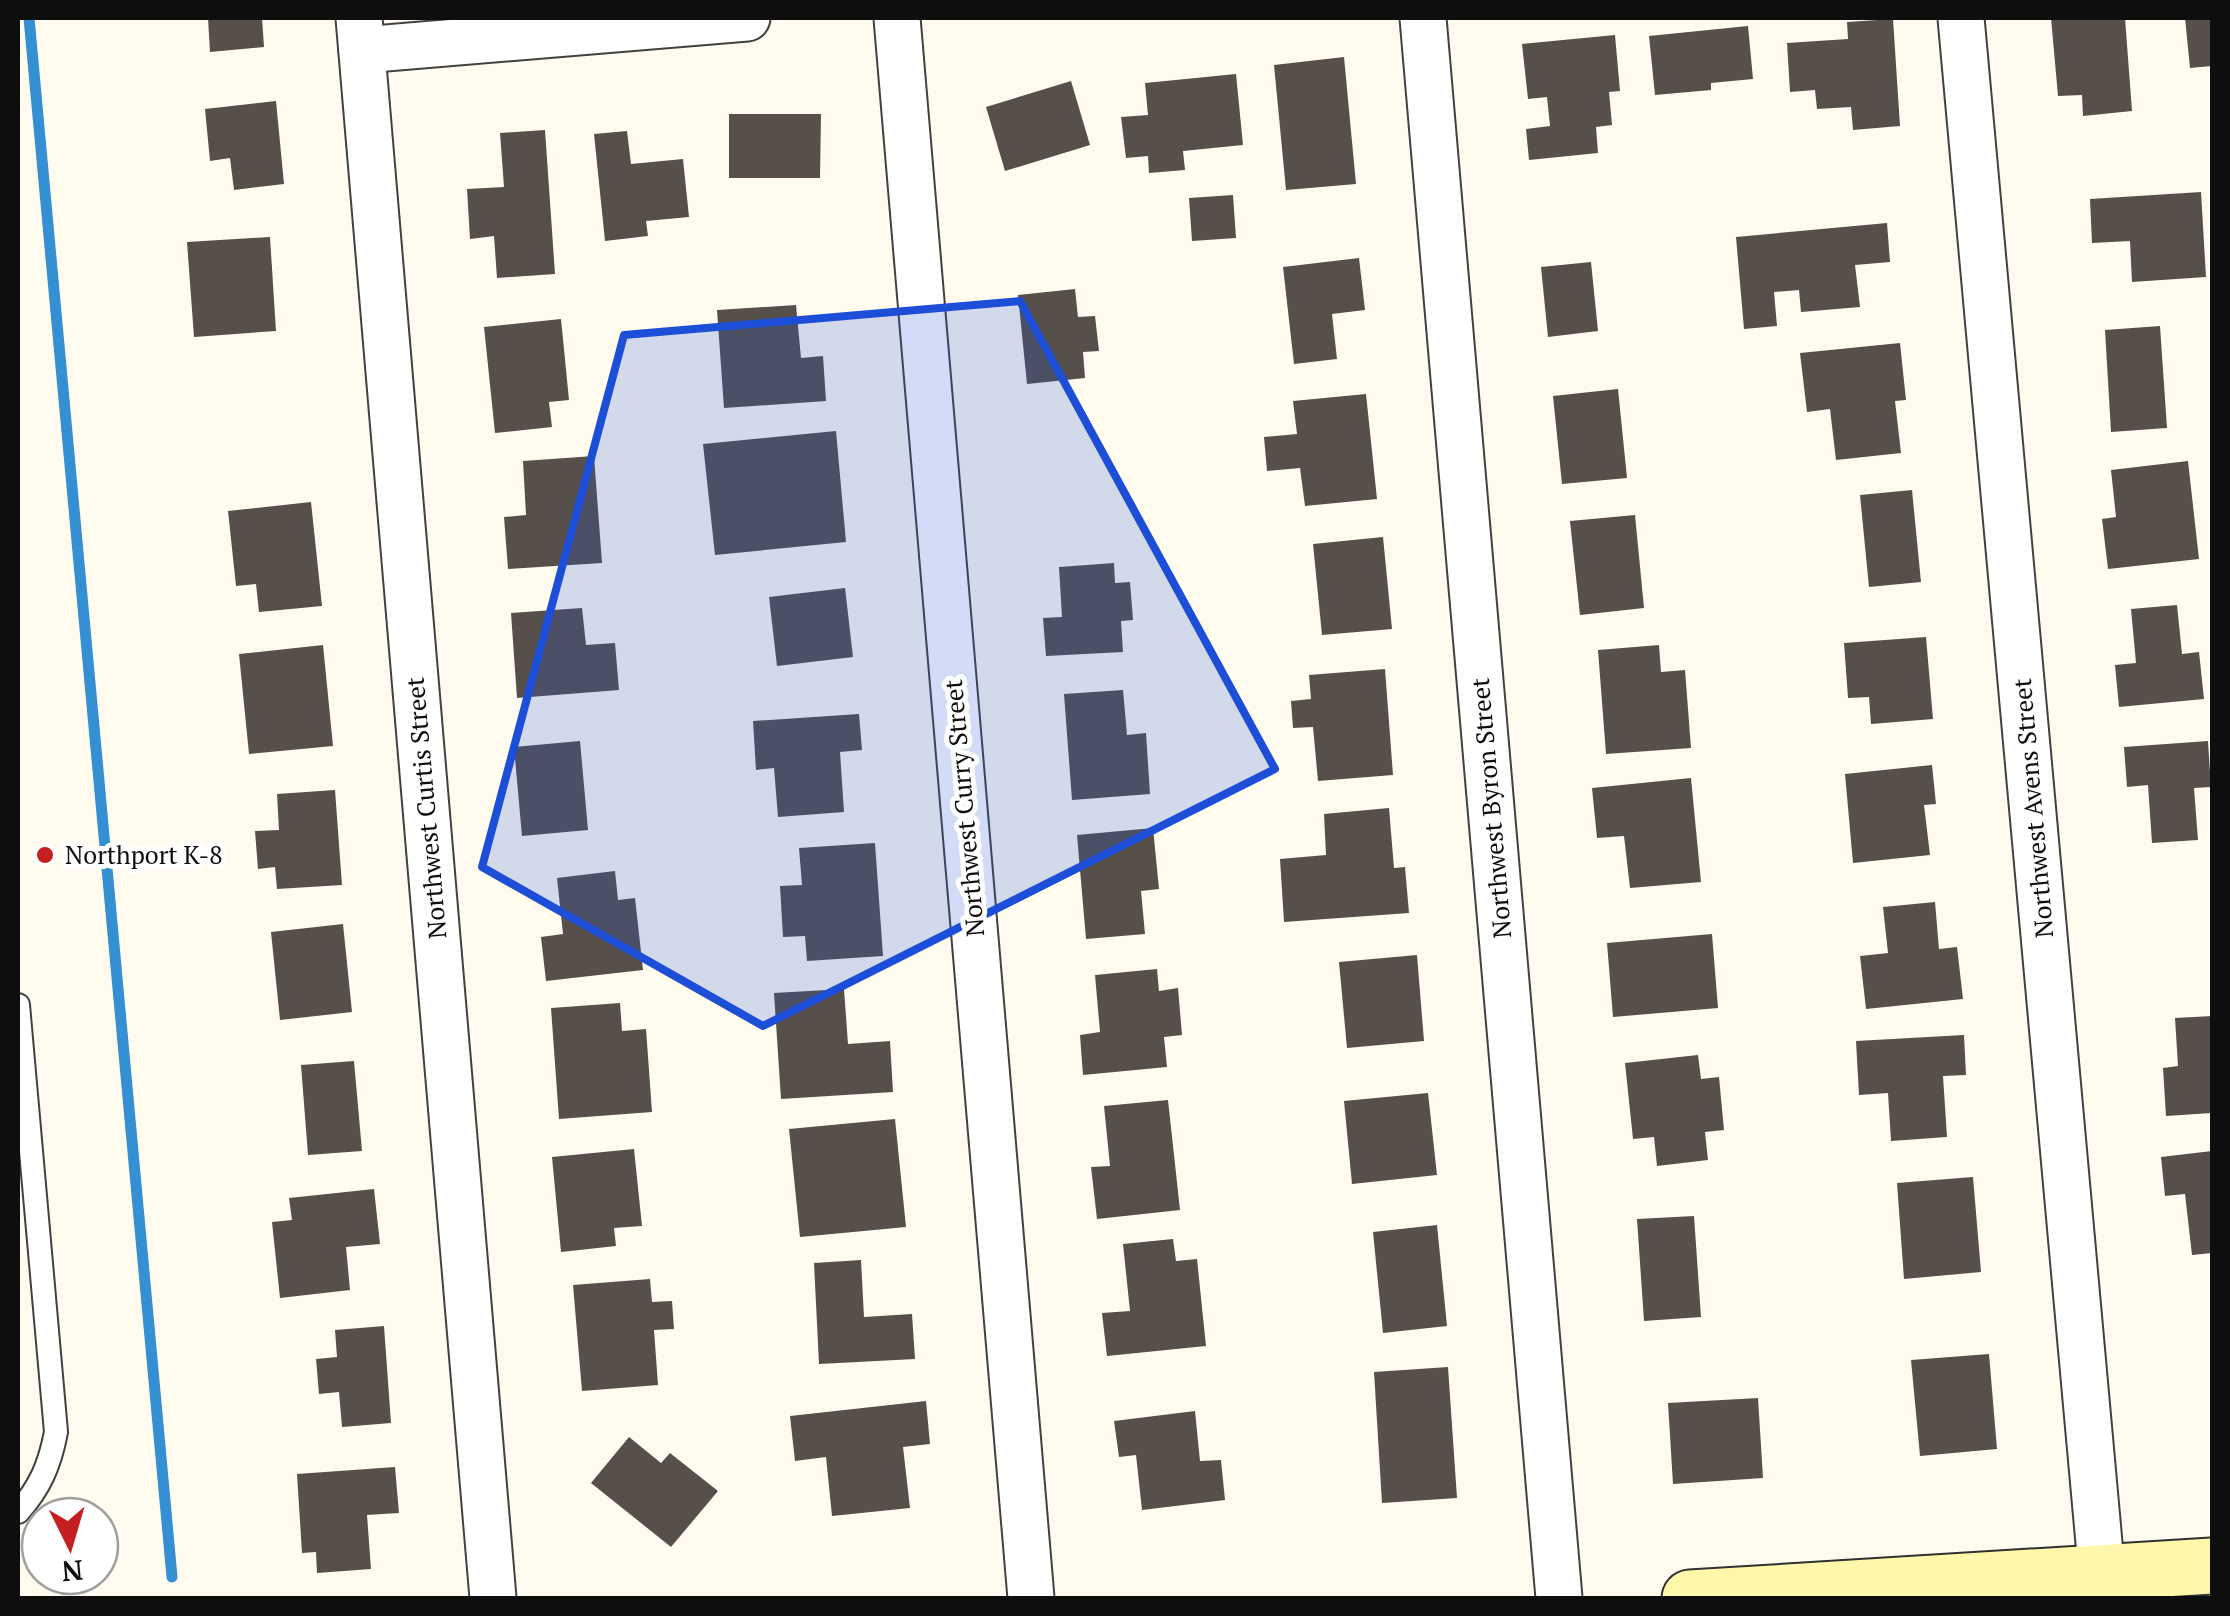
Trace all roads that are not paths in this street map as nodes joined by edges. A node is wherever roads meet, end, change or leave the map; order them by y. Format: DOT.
graph roads {
  1 [pos="747,18"];
  2 [pos="898,18"];
  3 [pos="1423,18"];
  4 [pos="1962,18"];
  5 [pos="360,34"];
  6 [pos="18,1006"];
  7 [pos="18,1512"];
  8 [pos="2212,1566"];
  9 [pos="2104,1587"];
  10 [pos="493,1598"];
  11 [pos="1032,1598"];
  12 [pos="1559,1598"];
  13 [pos="1690,1598"];
  1 -- 5 [label="street"];
  2 -- 11 [label="street, Northwest Curry Street"];
  3 -- 12 [label="street, Northwest Byron Street"];
  4 -- 9 [label="street, Northwest Avens Street"];
  5 -- 10 [label="street, Northwest Curtis Street"];
  6 -- 7 [label="lane"];
  8 -- 9 [label="street"];
  9 -- 13 [label="street"];
}
